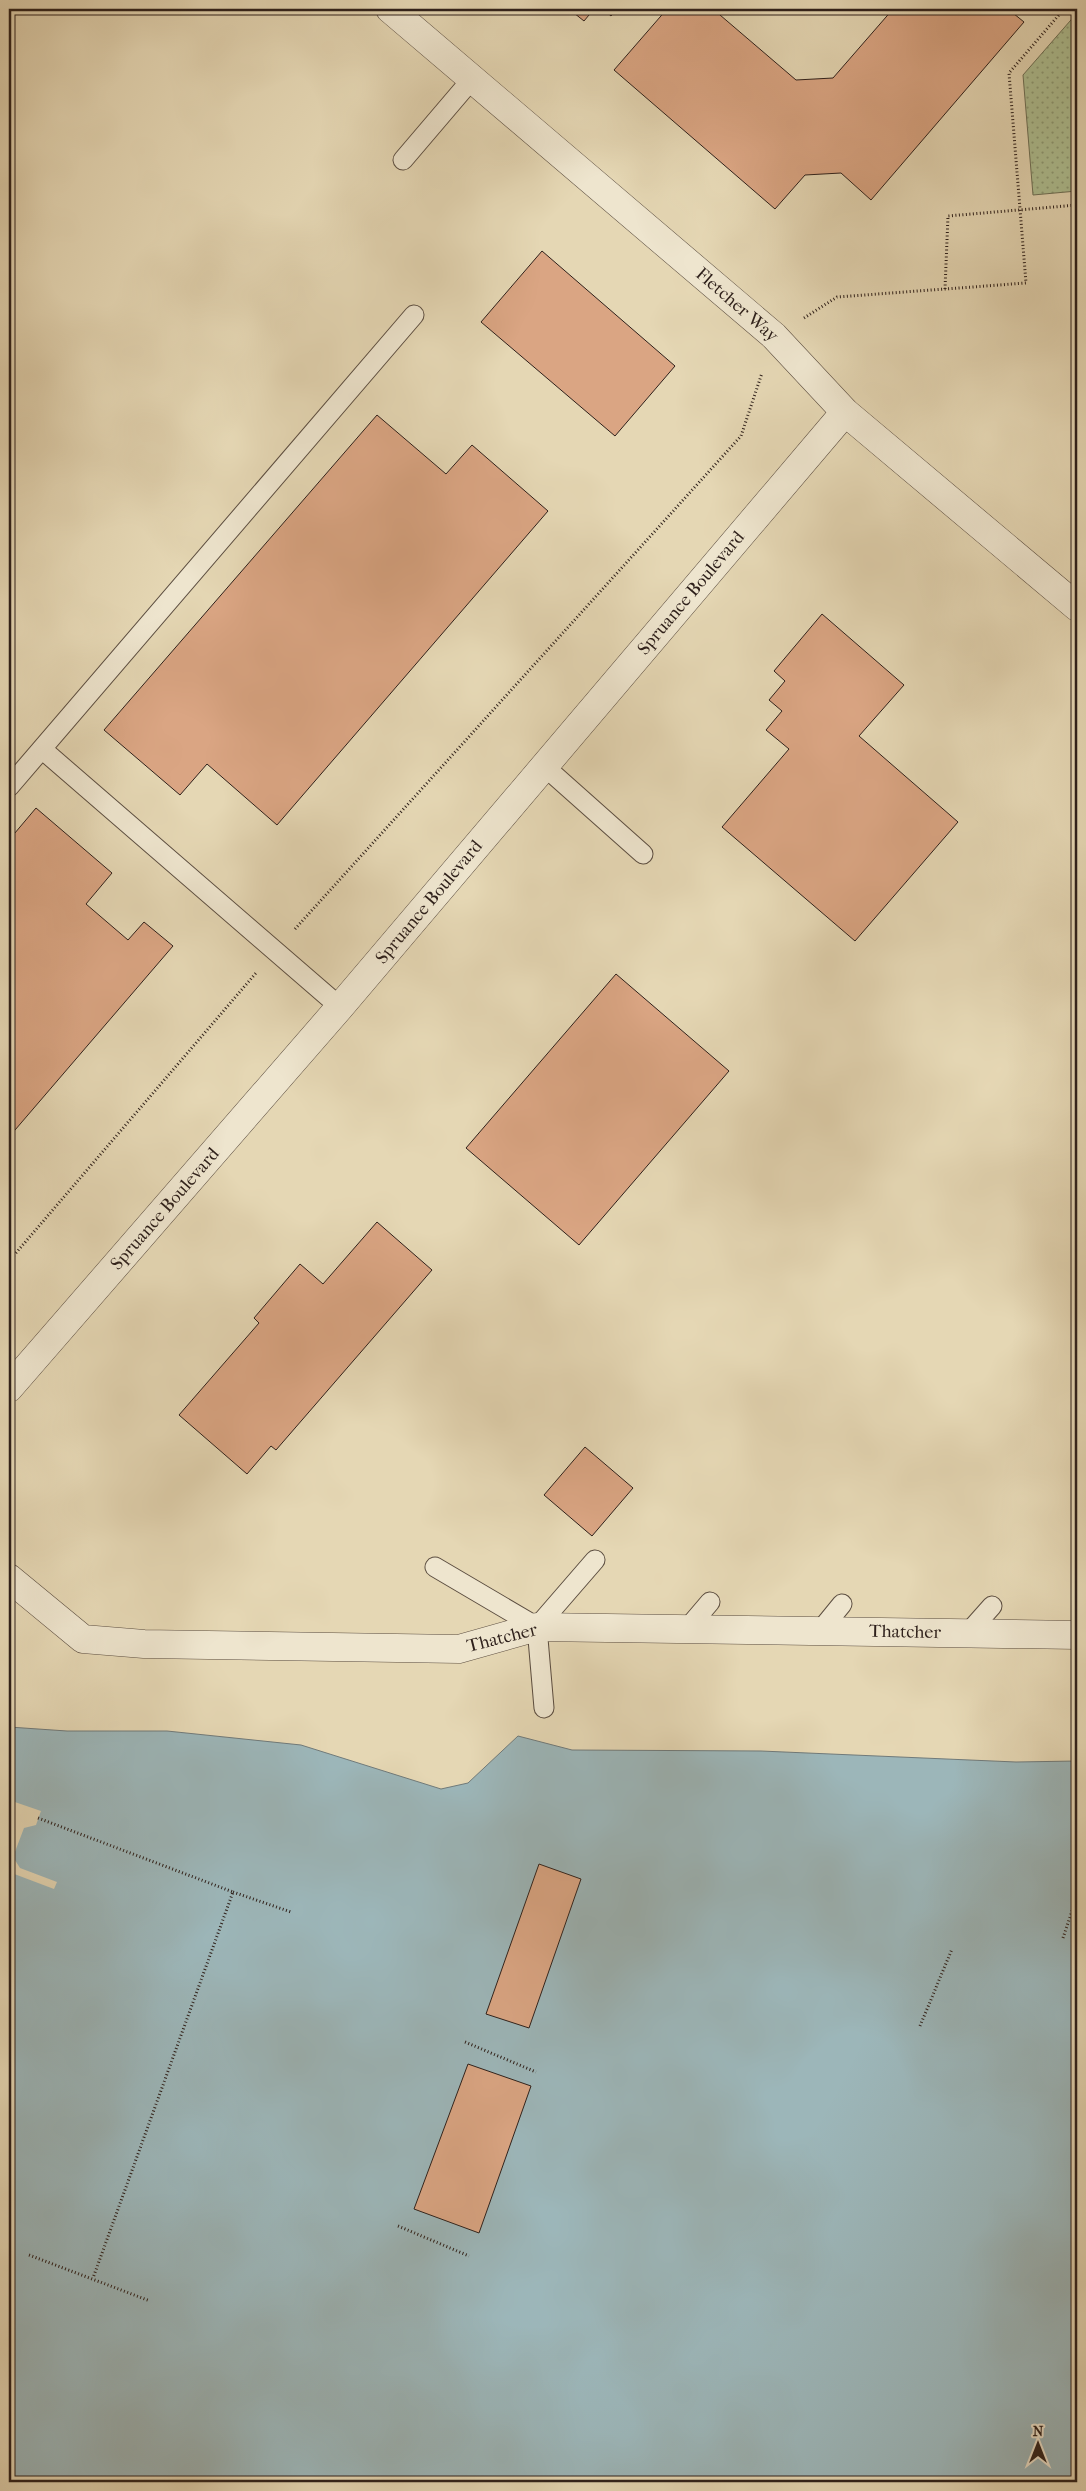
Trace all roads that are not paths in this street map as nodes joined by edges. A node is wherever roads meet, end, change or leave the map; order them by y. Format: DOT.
graph roads {
  1 [pos="396,11"];
  2 [pos="472,79"];
  3 [pos="404,160"];
  4 [pos="414,315"];
  5 [pos="845,412"];
  6 [pos="1077,607"];
  7 [pos="43,750"];
  8 [pos="544,766"];
  9 [pos="9,787"];
  10 [pos="643,854"];
  11 [pos="340,1007"];
  12 [pos="9,1388"];
  13 [pos="596,1560"];
  14 [pos="435,1567"];
  15 [pos="9,1578"];
  16 [pos="710,1602"];
  17 [pos="842,1604"];
  18 [pos="992,1606"];
  19 [pos="538,1627"];
  20 [pos="687,1629"];
  21 [pos="820,1631"];
  22 [pos="968,1633"];
  23 [pos="1077,1635"];
  24 [pos="544,1708"];
  1 -- 2 [label="street, Fletcher Way"];
  2 -- 3 [label="lane"];
  2 -- 5 [label="street, Fletcher Way"];
  4 -- 7 [label="lane"];
  5 -- 6 [label="street, Fletcher Way"];
  5 -- 8 [label="street, Spruance Boulevard"];
  7 -- 9 [label="lane"];
  7 -- 11 [label="lane"];
  8 -- 10 [label="lane"];
  8 -- 11 [label="street, Spruance Boulevard"];
  11 -- 12 [label="street, Spruance Boulevard"];
  13 -- 19 [label="lane"];
  14 -- 19 [label="lane"];
  15 -- 19 [label="street, Thatcher"];
  16 -- 20 [label="lane"];
  17 -- 21 [label="lane"];
  18 -- 22 [label="lane"];
  19 -- 20 [label="street, Thatcher"];
  19 -- 24 [label="lane"];
  20 -- 21 [label="street, Thatcher"];
  21 -- 22 [label="street, Thatcher"];
  22 -- 23 [label="street, Thatcher"];
}
